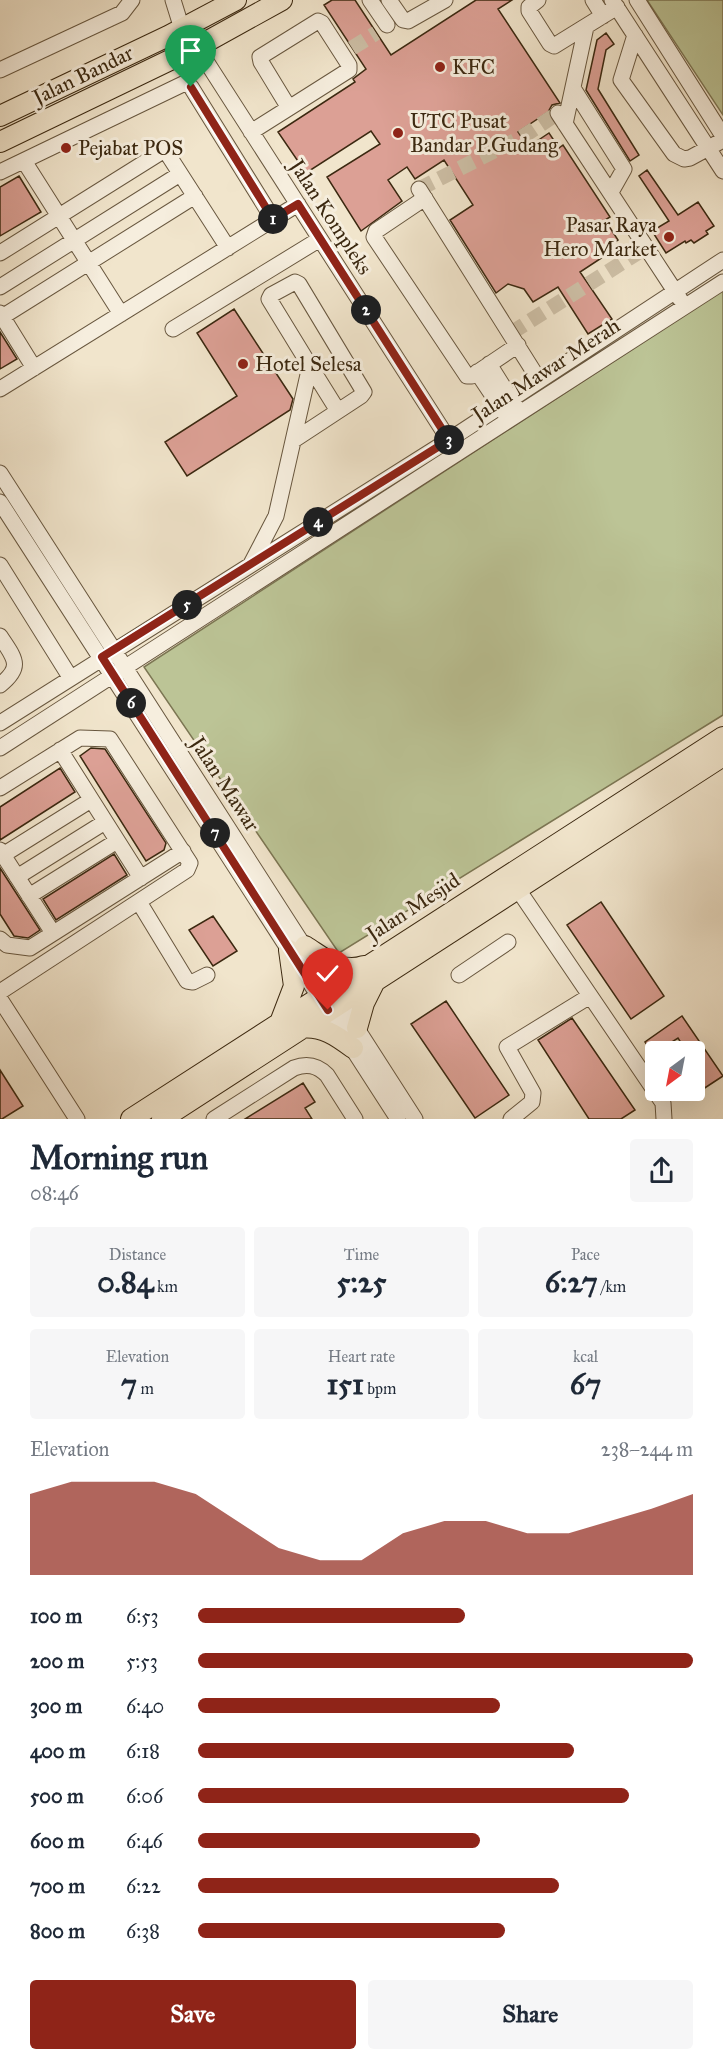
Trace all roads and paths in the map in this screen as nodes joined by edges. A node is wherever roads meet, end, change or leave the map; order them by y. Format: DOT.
graph roads {
  1 [pos="132,0"];
  2 [pos="173,0"];
  3 [pos="236,0"];
  4 [pos="282,0"];
  5 [pos="370,0"];
  6 [pos="389,0"];
  7 [pos="444,0"];
  8 [pos="538,0"];
  9 [pos="592,0"];
  10 [pos="637,0"];
  11 [pos="615,4"];
  12 [pos="603,16"];
  13 [pos="384,25"];
  14 [pos="586,27"];
  15 [pos="182,29"];
  16 [pos="635,35"];
  17 [pos="197,47"];
  18 [pos="0,70"];
  19 [pos="573,88"];
  20 [pos="290,108"];
  21 [pos="0,116"];
  22 [pos="251,132"];
  23 [pos="723,138"];
  24 [pos="0,142"];
  25 [pos="709,149"];
  26 [pos="24,160"];
  27 [pos="723,171"];
  28 [pos="0,172"];
  29 [pos="180,174"];
  30 [pos="611,192"];
  31 [pos="195,196"];
  32 [pos="298,204"];
  33 [pos="59,216"];
  34 [pos="273,219"];
  35 [pos="320,239"];
  36 [pos="75,240"];
  37 [pos="228,248"];
  38 [pos="0,253"];
  39 [pos="723,260"];
  40 [pos="89,263"];
  41 [pos="723,282"];
  42 [pos="0,287"];
  43 [pos="675,291"];
  44 [pos="685,306"];
  45 [pos="121,314"];
  46 [pos="1,315"];
  47 [pos="173,329"];
  48 [pos="518,345"];
  49 [pos="310,366"];
  50 [pos="34,368"];
  51 [pos="483,368"];
  52 [pos="539,380"];
  53 [pos="0,389"];
  54 [pos="505,402"];
  55 [pos="338,411"];
  56 [pos="514,416"];
  57 [pos="294,440"];
  58 [pos="449,440"];
  59 [pos="0,473"];
  60 [pos="0,502"];
  61 [pos="276,516"];
  62 [pos="300,533"];
  63 [pos="0,565"];
  64 [pos="249,566"];
  65 [pos="0,636"];
  66 [pos="108,653"];
  67 [pos="118,670"];
  68 [pos="70,677"];
  69 [pos="0,685"];
  70 [pos="0,723"];
  71 [pos="723,736"];
  72 [pos="0,747"];
  73 [pos="60,750"];
  74 [pos="723,756"];
  75 [pos="0,788"];
  76 [pos="85,804"];
  77 [pos="99,826"];
  78 [pos="117,841"];
  79 [pos="183,851"];
  80 [pos="5,852"];
  81 [pos="21,874"];
  82 [pos="141,878"];
  83 [pos="517,888"];
  84 [pos="29,896"];
  85 [pos="139,902"];
  86 [pos="53,933"];
  87 [pos="0,939"];
  88 [pos="508,942"];
  89 [pos="297,948"];
  90 [pos="376,969"];
  91 [pos="207,975"];
  92 [pos="459,975"];
  93 [pos="0,992"];
  94 [pos="590,996"];
  95 [pos="0,999"];
  96 [pos="330,999"];
  97 [pos="281,1020"];
  98 [pos="300,1028"];
  99 [pos="357,1028"];
  100 [pos="353,1048"];
  101 [pos="72,1117"];
  102 [pos="130,1119"];
  103 [pos="162,1119"];
  104 [pos="214,1119"];
  105 [pos="355,1119"];
  106 [pos="398,1119"];
  107 [pos="415,1119"];
  108 [pos="511,1119"];
  109 [pos="663,1119"];
  1 -- 18 [label="street"];
  2 -- 15 [label="street"];
  3 -- 15 [label="main road, Jalan Bandar"];
  4 -- 17 [label="main road, Jalan Bandar"];
  5 -- 13 [label="street"];
  6 -- 13 [label="street"];
  7 -- 13 [label="street"];
  8 -- 14 [label="street"];
  9 -- 12 [label="street"];
  10 -- 23 [label="street"];
  11 -- 12 [label="street"];
  11 -- 16 [label="street"];
  12 -- 14 [label="street"];
  14 -- 19 [label="street"];
  15 -- 21 [label="main road, Jalan Bandar"];
  16 -- 25 [label="street"];
  16 -- 25 [label="street"];
  17 -- 22 [label="street, Jalan Kompleks"];
  17 -- 24 [label="main road, Jalan Bandar"];
  19 -- 30 [label="street"];
  19 -- 30 [label="street"];
  20 -- 20 [label="street"];
  20 -- 22 [label="street"];
  22 -- 32 [label="street, Jalan Kompleks"];
  23 -- 25 [label="street"];
  25 -- 27 [label="street"];
  26 -- 28 [label="street"];
  26 -- 33 [label="street"];
  26 -- 34 [label="street"];
  29 -- 31 [label="street"];
  29 -- 33 [label="street"];
  29 -- 36 [label="street"];
  30 -- 43 [label="street"];
  31 -- 37 [label="street"];
  31 -- 40 [label="street"];
  32 -- 34 [label="street"];
  32 -- 35 [label="street, Jalan Kompleks"];
  33 -- 36 [label="street"];
  33 -- 38 [label="street"];
  34 -- 37 [label="street"];
  35 -- 47 [label="street"];
  35 -- 58 [label="street, Jalan Kompleks"];
  36 -- 40 [label="street"];
  36 -- 42 [label="street"];
  37 -- 45 [label="street"];
  39 -- 43 [label="street, Jalan Mawar Merah"];
  40 -- 45 [label="street"];
  40 -- 46 [label="street"];
  41 -- 44 [label="street, Jalan Mawar Merah"];
  43 -- 44 [label="street"];
  43 -- 52 [label="street, Jalan Mawar Merah"];
  44 -- 56 [label="street, Jalan Mawar Merah"];
  45 -- 50 [label="street"];
  46 -- 50 [label="street"];
  48 -- 51 [label="street"];
  48 -- 51 [label="street"];
  48 -- 52 [label="street"];
  49 -- 55 [label="street"];
  49 -- 55 [label="street"];
  49 -- 57 [label="street"];
  50 -- 53 [label="street"];
  51 -- 54 [label="street"];
  52 -- 54 [label="street, Jalan Mawar Merah"];
  54 -- 56 [label="street"];
  54 -- 58 [label="street, Jalan Mawar Merah"];
  55 -- 57 [label="street"];
  56 -- 67 [label="street, Jalan Mawar Merah"];
  57 -- 61 [label="street"];
  58 -- 62 [label="street, Jalan Mawar Merah"];
  59 -- 66 [label="street, Jalan Mawar"];
  60 -- 66 [label="street, Jalan Mawar"];
  61 -- 62 [label="street"];
  61 -- 64 [label="street"];
  62 -- 64 [label="street, Jalan Mawar Merah"];
  63 -- 68 [label="street"];
  64 -- 66 [label="street, Jalan Mawar Merah"];
  65 -- 69 [label="street"];
  66 -- 67 [label="street, Jalan Mawar"];
  66 -- 68 [label="street, Jalan Mawar Merah"];
  67 -- 72 [label="street, Jalan Mawar Merah"];
  67 -- 89 [label="street, Jalan Mawar"];
  68 -- 70 [label="street, Jalan Mawar Merah"];
  71 -- 90 [label="main road, Jalan Mesjid"];
  73 -- 75 [label="street"];
  73 -- 76 [label="street"];
  73 -- 79 [label="street"];
  74 -- 83 [label="main road, Jalan Mesjid"];
  76 -- 77 [label="street"];
  76 -- 80 [label="street"];
  77 -- 78 [label="street"];
  77 -- 81 [label="street"];
  78 -- 82 [label="street"];
  78 -- 84 [label="street"];
  79 -- 82 [label="street"];
  79 -- 85 [label="street"];
  80 -- 81 [label="street"];
  81 -- 84 [label="street"];
  82 -- 86 [label="street"];
  83 -- 90 [label="main road, Jalan Mesjid"];
  83 -- 94 [label="street"];
  84 -- 86 [label="street"];
  85 -- 91 [label="street"];
  85 -- 93 [label="street"];
  86 -- 87 [label="street"];
  88 -- 92 [label="street"];
  89 -- 90 [label="main road"];
  89 -- 96 [label="street, Jalan Mawar"];
  89 -- 97 [label="main road"];
  90 -- 96 [label="main road, Jalan Mesjid"];
  90 -- 99 [label="main road"];
  94 -- 108 [label="street"];
  94 -- 109 [label="street"];
  95 -- 101 [label="street"];
  96 -- 97 [label="main road, Jalan Mesjid"];
  96 -- 98 [label="main road, Jalan Mesjid"];
  96 -- 99 [label="street, Jalan Mawar"];
  96 -- 100 [label="street, Jalan Mawar"];
  97 -- 102 [label="main road, Jalan Mesjid"];
  98 -- 100 [label="main road"];
  98 -- 103 [label="main road, Jalan Mesjid"];
  99 -- 107 [label="street, Jalan Mawar"];
  100 -- 106 [label="street, Jalan Mawar"];
  104 -- 105 [label="street"];
}
